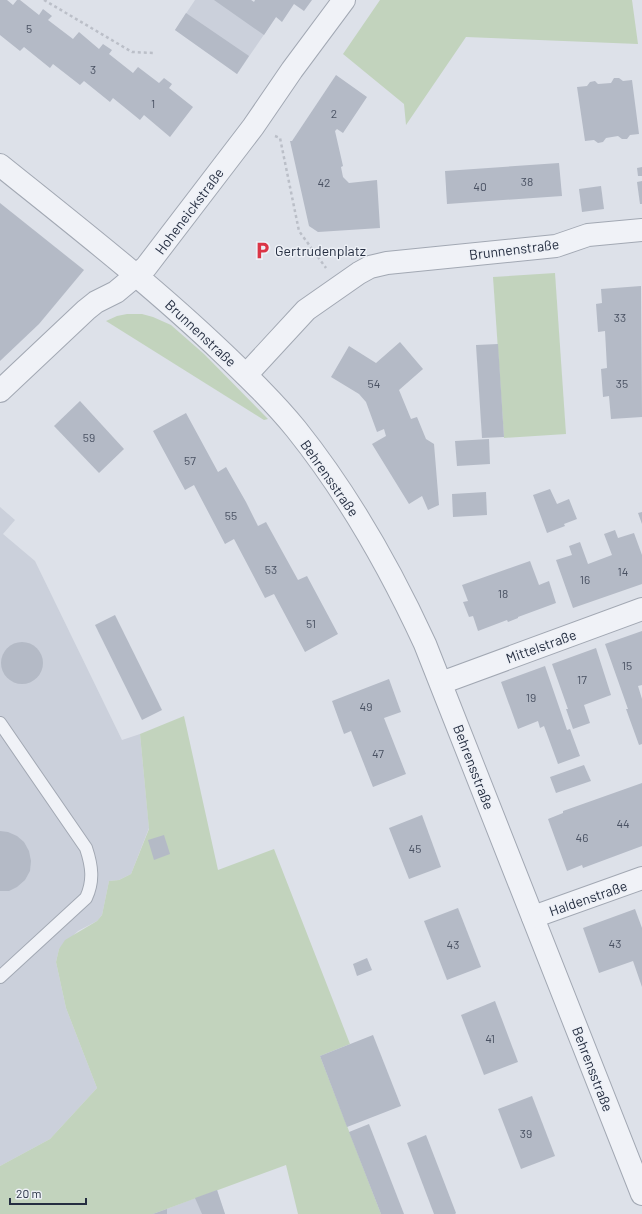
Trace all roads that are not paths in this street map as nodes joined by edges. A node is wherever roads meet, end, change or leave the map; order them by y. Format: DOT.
graph roads {
  1 [pos="344,0"];
  2 [pos="0,165"];
  3 [pos="642,230"];
  4 [pos="137,276"];
  5 [pos="246,375"];
  6 [pos="0,391"];
  7 [pos="642,609"];
  8 [pos="441,683"];
  9 [pos="0,723"];
  10 [pos="642,878"];
  11 [pos="533,917"];
  12 [pos="0,977"];
  13 [pos="642,1194"];
  1 -- 4 [label="street, Hoheneickstraße"];
  2 -- 4 [label="street, Brunnenstraße"];
  3 -- 5 [label="street, Brunnenstraße"];
  4 -- 5 [label="street, Brunnenstraße"];
  4 -- 6 [label="street, Hoheneickstraße"];
  5 -- 8 [label="street, Behrensstraße"];
  7 -- 8 [label="street, Mittelstraße"];
  8 -- 11 [label="street, Behrensstraße"];
  9 -- 12 [label="lane"];
  10 -- 11 [label="street, Haldenstraße"];
  11 -- 13 [label="street, Behrensstraße"];
}
